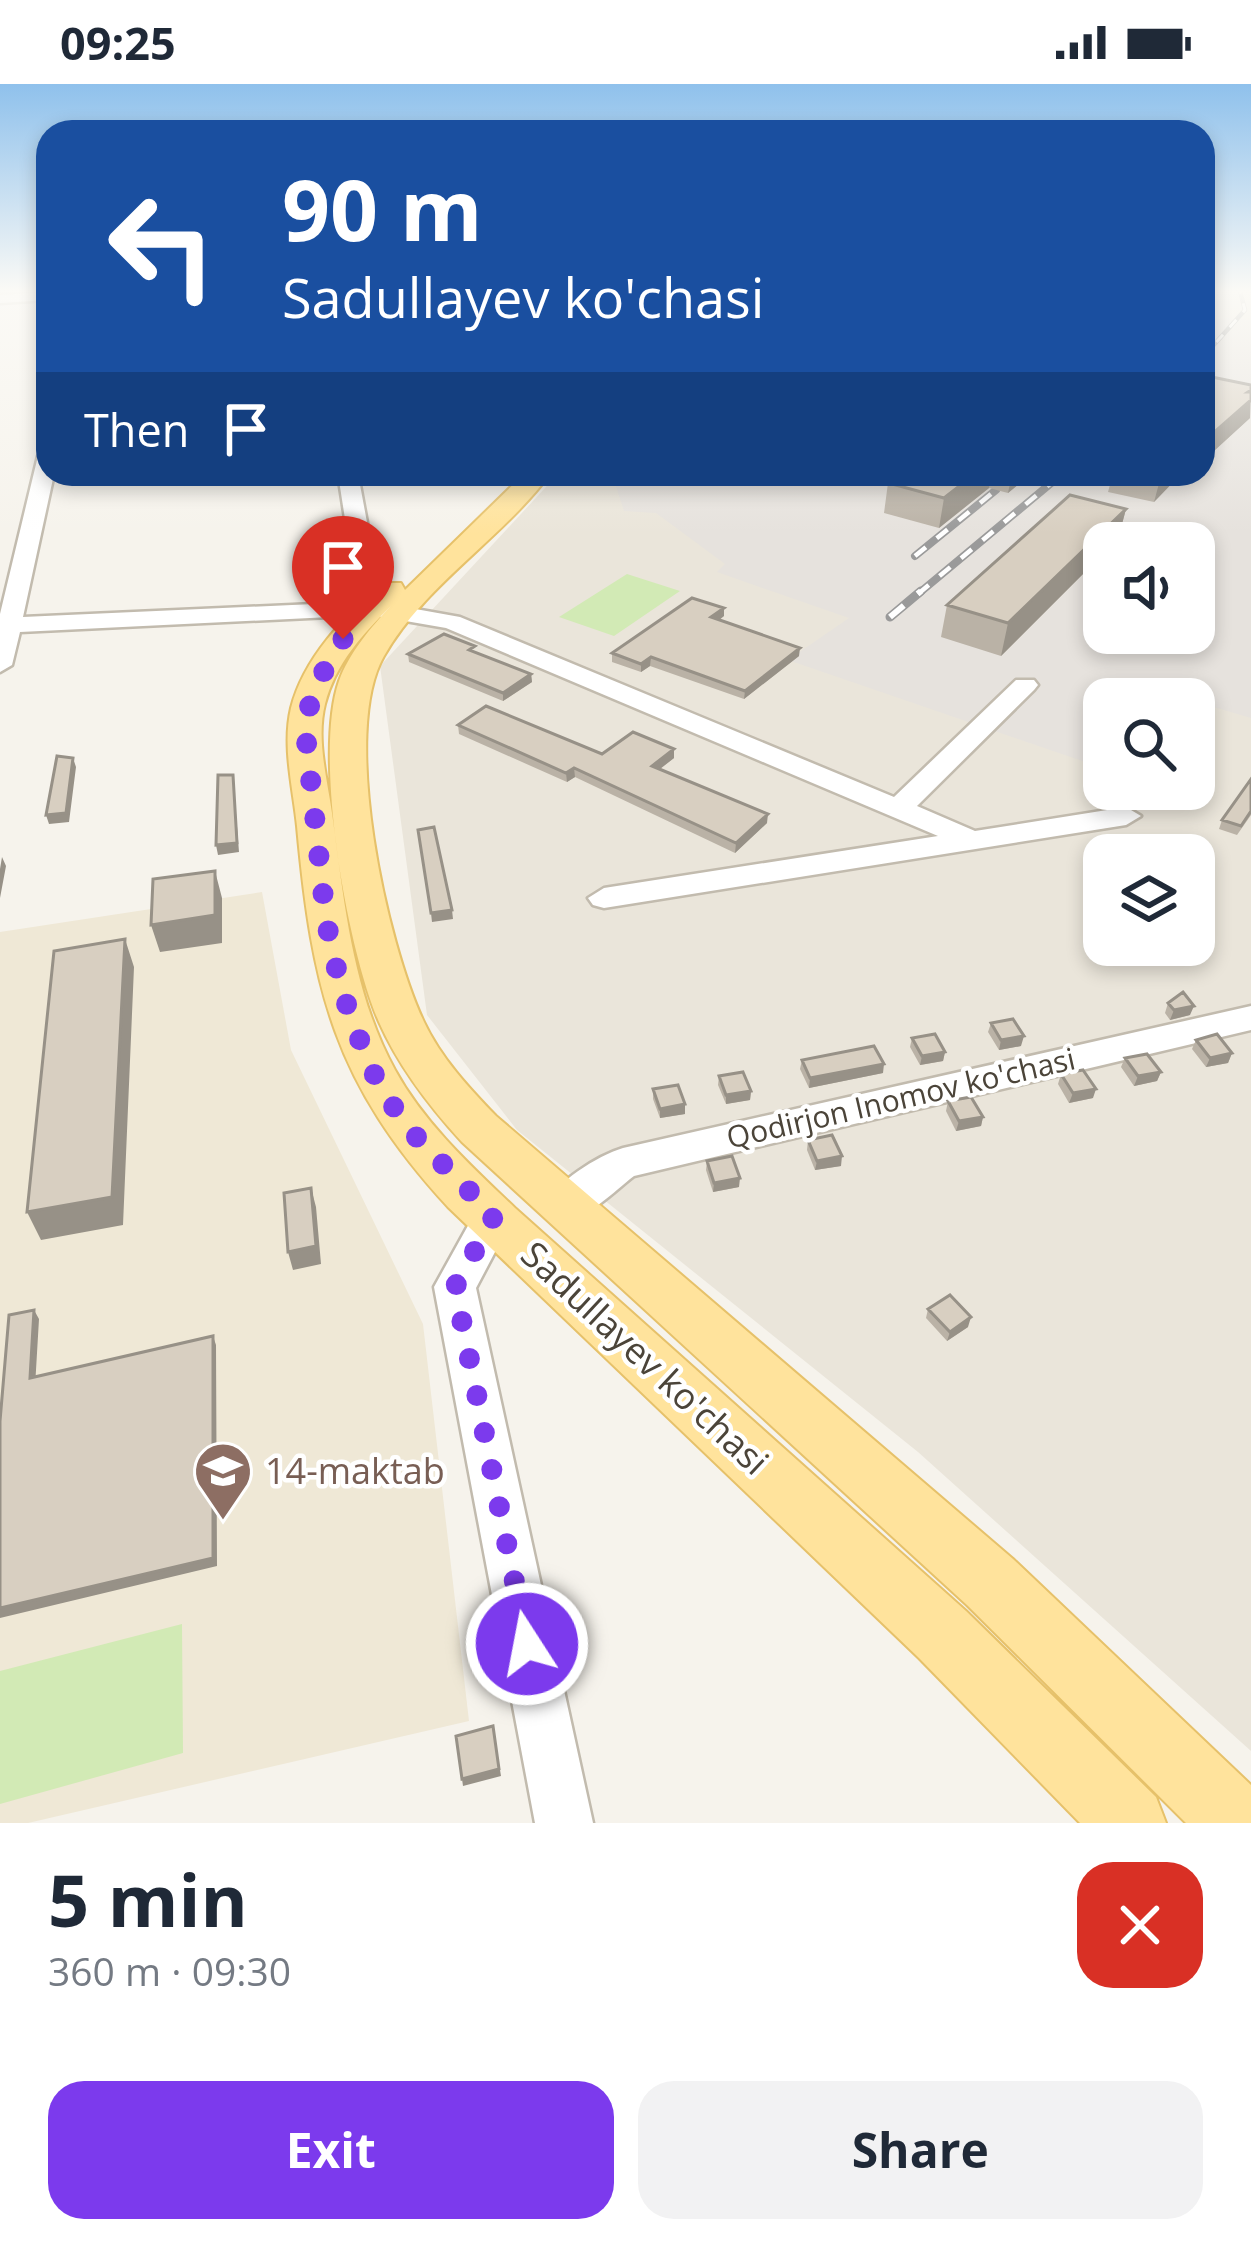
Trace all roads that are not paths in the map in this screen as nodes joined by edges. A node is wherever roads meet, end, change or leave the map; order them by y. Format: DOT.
graph roads {
  1 [pos="41,486"];
  2 [pos="351,486"];
  3 [pos="496,486"];
  4 [pos="525,486"];
  5 [pos="387,610"];
  6 [pos="4,645"];
  7 [pos="1025,685"];
  8 [pos="898,809"];
  9 [pos="1126,816"];
  10 [pos="971,840"];
  11 [pos="604,898"];
  12 [pos="1251,1018"];
  13 [pos="564,1206"];
  14 [pos="494,1216"];
  15 [pos="564,1823"];
  16 [pos="1130,1823"];
  17 [pos="1238,1823"];
  1 -- 6 [label="street"];
  2 -- 5 [label="street"];
  3 -- 5 [label="main road"];
  4 -- 5 [label="main road, Sadullayev ko'chasi"];
  5 -- 6 [label="street"];
  5 -- 8 [label="street"];
  5 -- 13 [label="main road"];
  5 -- 14 [label="main road, Sadullayev ko'chasi"];
  7 -- 8 [label="street"];
  8 -- 10 [label="street"];
  9 -- 10 [label="street"];
  10 -- 11 [label="street"];
  12 -- 13 [label="street, Qodirjon Inomov ko'chasi"];
  13 -- 17 [label="main road"];
  14 -- 15 [label="street"];
  14 -- 16 [label="main road, Sadullayev ko'chasi"];
}
